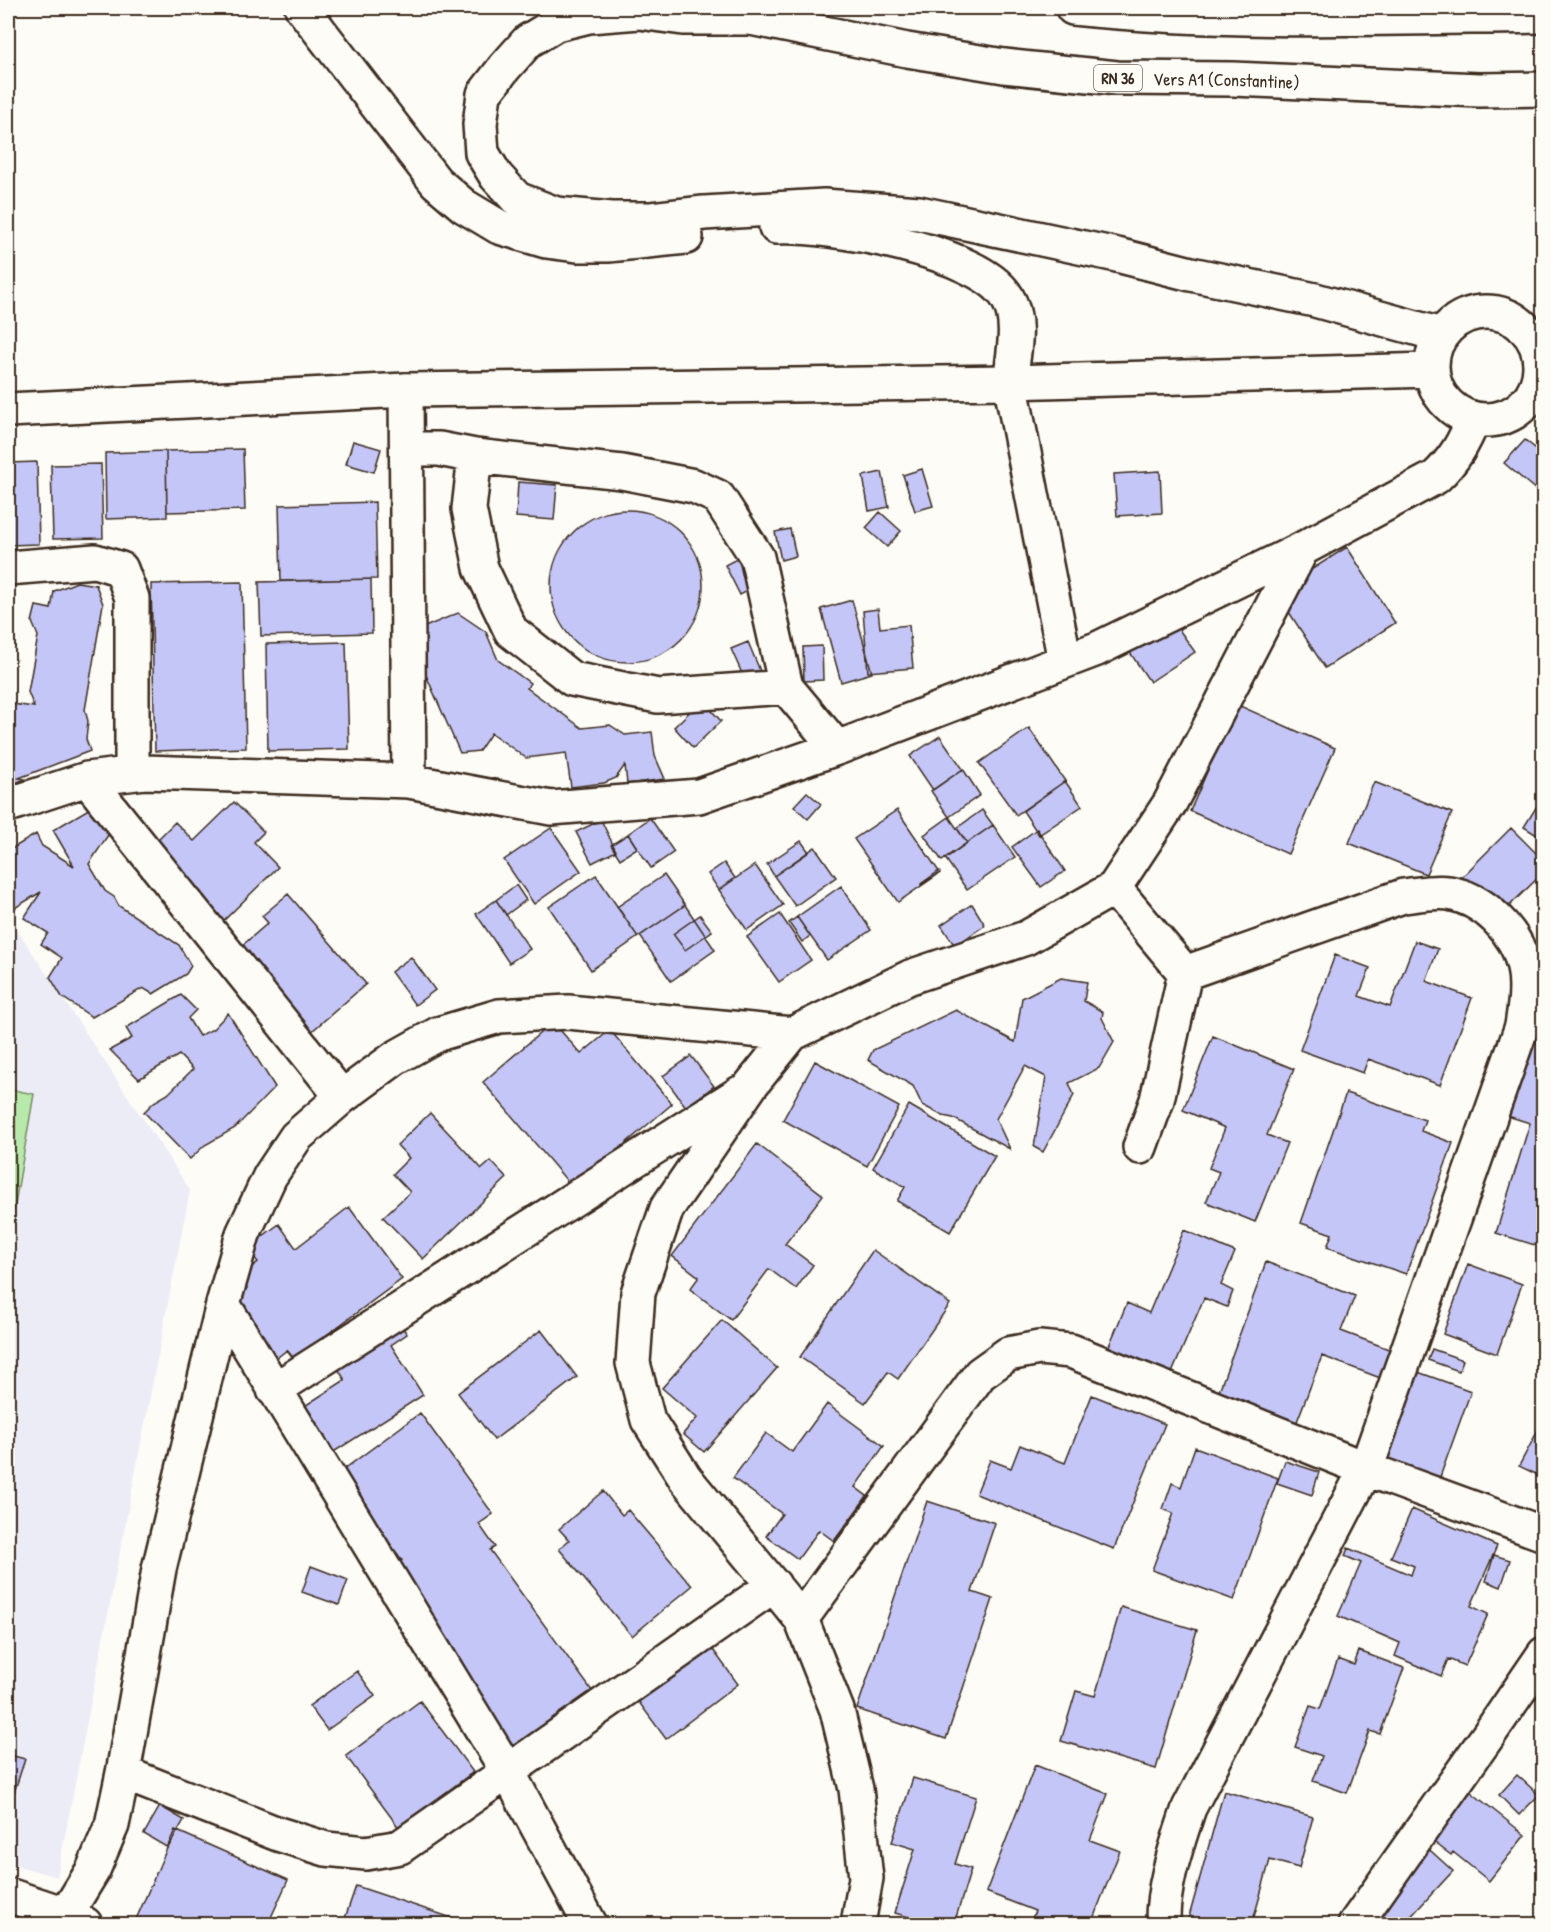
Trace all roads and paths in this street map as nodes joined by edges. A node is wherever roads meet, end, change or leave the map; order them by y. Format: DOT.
graph roads {
  1 [pos="302,8"];
  2 [pos="699,8"];
  3 [pos="1073,8"];
  4 [pos="1544,16"];
  5 [pos="750,18"];
  6 [pos="1544,89"];
  7 [pos="919,213"];
  8 [pos="833,230"];
  9 [pos="1441,335"];
  10 [pos="1542,358"];
  11 [pos="1431,370"];
  12 [pos="1010,382"];
  13 [pos="406,390"];
  14 [pos="10,408"];
  15 [pos="1473,420"];
  16 [pos="407,449"];
  17 [pos="475,456"];
  18 [pos="1302,549"];
  19 [pos="8,568"];
  20 [pos="1065,661"];
  21 [pos="786,687"];
  22 [pos="837,748"];
  23 [pos="132,773"];
  24 [pos="87,779"];
  25 [pos="409,781"];
  26 [pos="8,805"];
  27 [pos="1114,888"];
  28 [pos="1185,973"];
  29 [pos="792,1034"];
  30 [pos="751,1085"];
  31 [pos="342,1097"];
  32 [pos="1140,1147"];
  33 [pos="223,1304"];
  34 [pos="274,1390"];
  35 [pos="1366,1469"];
  36 [pos="1544,1534"];
  37 [pos="774,1585"];
  38 [pos="801,1619"];
  39 [pos="1544,1654"];
  40 [pos="508,1772"];
  41 [pos="123,1773"];
  42 [pos="8,1895"];
  43 [pos="72,1921"];
  44 [pos="590,1924"];
  45 [pos="858,1924"];
  46 [pos="1163,1924"];
  47 [pos="1355,1924"];
  1 -- 8 [label="main road"];
  2 -- 5 [label="main road, Vers A1 (Constantine) / RN 36"];
  3 -- 4 [label="main road"];
  5 -- 6 [label="main road, Vers A1 (Constantine) / RN 36"];
  5 -- 7 [label="main road"];
  7 -- 8 [label="main road"];
  7 -- 9 [label="main road"];
  8 -- 12 [label="main road"];
  9 -- 10 [label="main road"];
  9 -- 11 [label="main road"];
  10 -- 15 [label="main road"];
  11 -- 12 [label="main road"];
  11 -- 15 [label="main road"];
  12 -- 13 [label="main road"];
  12 -- 20 [label="main road"];
  13 -- 14 [label="main road"];
  13 -- 16 [label="main road"];
  15 -- 18 [label="main road"];
  16 -- 17 [label="main road"];
  16 -- 25 [label="main road"];
  17 -- 21 [label="main road"];
  17 -- 21 [label="main road"];
  18 -- 20 [label="main road"];
  18 -- 27 [label="main road"];
  19 -- 23 [label="main road"];
  20 -- 22 [label="main road"];
  21 -- 22 [label="main road"];
  22 -- 25 [label="main road"];
  23 -- 24 [label="main road"];
  23 -- 25 [label="main road"];
  24 -- 26 [label="main road"];
  24 -- 31 [label="main road"];
  27 -- 28 [label="main road"];
  27 -- 29 [label="main road"];
  28 -- 32 [label="main road"];
  28 -- 35 [label="main road"];
  29 -- 30 [label="main road"];
  29 -- 31 [label="main road"];
  30 -- 34 [label="main road"];
  30 -- 37 [label="main road"];
  31 -- 33 [label="main road"];
  33 -- 34 [label="main road"];
  33 -- 41 [label="main road"];
  34 -- 40 [label="main road"];
  35 -- 36 [label="main road"];
  35 -- 38 [label="main road"];
  35 -- 46 [label="main road"];
  37 -- 38 [label="main road"];
  37 -- 40 [label="main road"];
  38 -- 45 [label="main road"];
  39 -- 47 [label="main road"];
  40 -- 41 [label="main road"];
  40 -- 44 [label="main road"];
  41 -- 43 [label="main road"];
  42 -- 43 [label="main road"];
}
